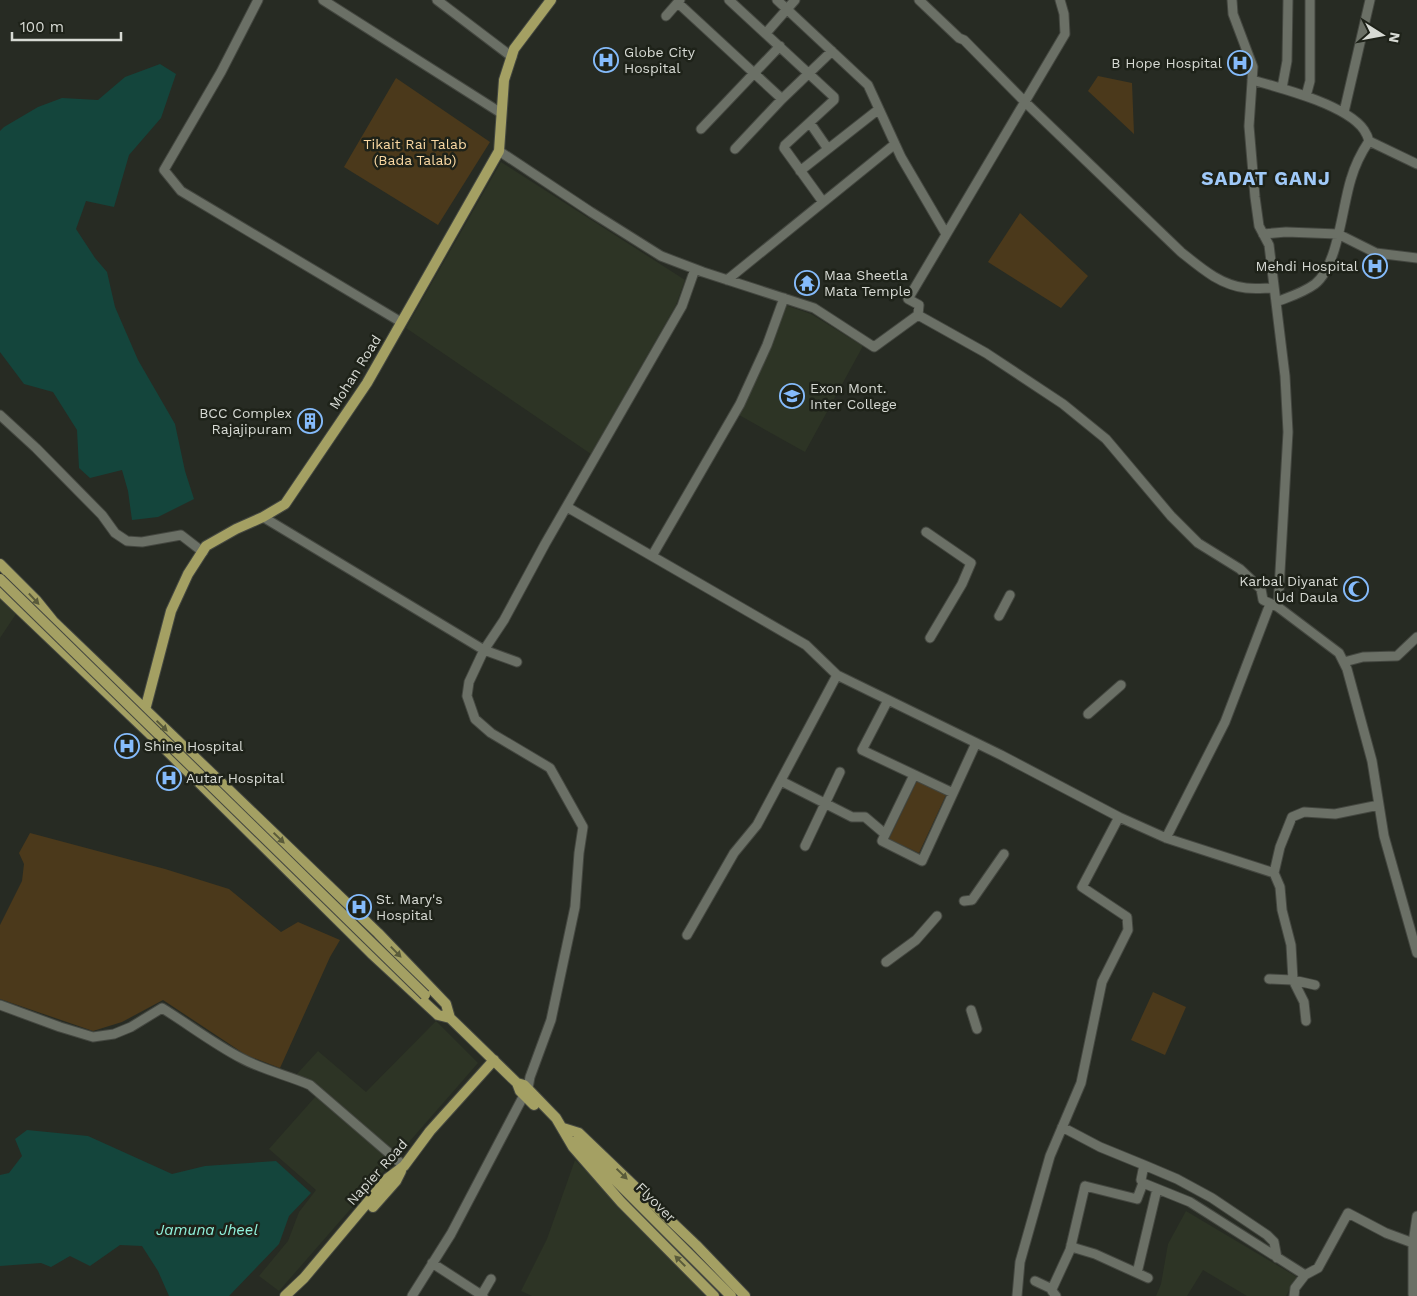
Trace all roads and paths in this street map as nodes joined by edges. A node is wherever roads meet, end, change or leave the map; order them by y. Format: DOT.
graph roads {
  1 [pos="258,0"];
  2 [pos="323,0"];
  3 [pos="437,0"];
  4 [pos="551,0"];
  5 [pos="729,0"];
  6 [pos="777,0"];
  7 [pos="795,0"];
  8 [pos="919,0"];
  9 [pos="1060,0"];
  10 [pos="1232,0"];
  11 [pos="1288,0"];
  12 [pos="1310,0"];
  13 [pos="1370,0"];
  14 [pos="679,2"];
  15 [pos="787,9"];
  16 [pos="666,16"];
  17 [pos="766,33"];
  18 [pos="780,46"];
  19 [pos="832,51"];
  20 [pos="512,57"];
  21 [pos="753,74"];
  22 [pos="809,74"];
  23 [pos="1252,80"];
  24 [pos="1282,88"];
  25 [pos="1306,96"];
  26 [pos="782,99"];
  27 [pos="1025,102"];
  28 [pos="879,109"];
  29 [pos="1344,112"];
  30 [pos="501,113"];
  31 [pos="810,123"];
  32 [pos="700,129"];
  33 [pos="1369,141"];
  34 [pos="895,144"];
  35 [pos="735,149"];
  36 [pos="828,149"];
  37 [pos="499,151"];
  38 [pos="1417,164"];
  39 [pos="800,170"];
  40 [pos="823,202"];
  41 [pos="946,234"];
  42 [pos="1263,234"];
  43 [pos="1338,234"];
  44 [pos="1417,258"];
  45 [pos="695,269"];
  46 [pos="727,280"];
  47 [pos="1274,288"];
  48 [pos="784,298"];
  49 [pos="1276,302"];
  50 [pos="918,315"];
  51 [pos="401,322"];
  52 [pos="0,414"];
  53 [pos="567,506"];
  54 [pos="263,517"];
  55 [pos="926,532"];
  56 [pos="203,552"];
  57 [pos="652,556"];
  58 [pos="0,564"];
  59 [pos="0,579"];
  60 [pos="0,591"];
  61 [pos="1010,595"];
  62 [pos="1274,605"];
  63 [pos="999,616"];
  64 [pos="1417,637"];
  65 [pos="930,638"];
  66 [pos="484,650"];
  67 [pos="517,662"];
  68 [pos="1344,662"];
  69 [pos="837,676"];
  70 [pos="1121,684"];
  71 [pos="888,700"];
  72 [pos="145,710"];
  73 [pos="1088,714"];
  74 [pos="137,722"];
  75 [pos="976,743"];
  76 [pos="840,772"];
  77 [pos="914,775"];
  78 [pos="781,781"];
  79 [pos="953,794"];
  80 [pos="825,803"];
  81 [pos="1379,805"];
  82 [pos="1120,817"];
  83 [pos="885,834"];
  84 [pos="1166,838"];
  85 [pos="805,846"];
  86 [pos="1004,854"];
  87 [pos="1274,873"];
  88 [pos="964,901"];
  89 [pos="937,916"];
  90 [pos="687,935"];
  91 [pos="1417,953"];
  92 [pos="886,962"];
  93 [pos="1269,979"];
  94 [pos="1293,980"];
  95 [pos="1315,985"];
  96 [pos="0,1005"];
  97 [pos="971,1010"];
  98 [pos="450,1018"];
  99 [pos="1306,1021"];
  100 [pos="977,1030"];
  101 [pos="491,1063"];
  102 [pos="526,1092"];
  103 [pos="560,1126"];
  104 [pos="1062,1127"];
  105 [pos="1144,1165"];
  106 [pos="404,1166"];
  107 [pos="1143,1183"];
  108 [pos="1157,1189"];
  109 [pos="1417,1216"];
  110 [pos="1242,1219"];
  111 [pos="1235,1231"];
  112 [pos="1413,1243"];
  113 [pos="1071,1244"];
  114 [pos="1277,1258"];
  115 [pos="432,1263"];
  116 [pos="1137,1273"];
  117 [pos="1305,1275"];
  118 [pos="1148,1278"];
  119 [pos="491,1279"];
  120 [pos="1035,1282"];
  121 [pos="1054,1292"];
  122 [pos="285,1296"];
  123 [pos="292,1296"];
  124 [pos="412,1296"];
  125 [pos="482,1296"];
  126 [pos="714,1296"];
  127 [pos="731,1296"];
  128 [pos="746,1296"];
  129 [pos="1017,1296"];
  130 [pos="1294,1296"];
  131 [pos="1417,1296"];
  1 -- 51 [label="street"];
  2 -- 30 [label="street"];
  3 -- 20 [label="street"];
  4 -- 20 [label="main road, Mohan Road"];
  5 -- 17 [label="street"];
  6 -- 15 [label="street"];
  7 -- 15 [label="street"];
  8 -- 27 [label="street"];
  9 -- 27 [label="street"];
  10 -- 23 [label="street"];
  11 -- 24 [label="street"];
  12 -- 25 [label="street"];
  13 -- 29 [label="street"];
  14 -- 16 [label="street"];
  14 -- 21 [label="street"];
  15 -- 17 [label="street"];
  15 -- 19 [label="street"];
  17 -- 18 [label="street"];
  18 -- 21 [label="street"];
  18 -- 22 [label="street"];
  19 -- 22 [label="street"];
  19 -- 28 [label="street"];
  20 -- 30 [label="main road, Mohan Road"];
  21 -- 26 [label="street"];
  21 -- 32 [label="street"];
  22 -- 26 [label="street"];
  22 -- 31 [label="street"];
  23 -- 24 [label="street"];
  23 -- 42 [label="street"];
  24 -- 25 [label="street"];
  25 -- 29 [label="street"];
  26 -- 35 [label="street"];
  27 -- 41 [label="street"];
  27 -- 47 [label="street"];
  28 -- 34 [label="street"];
  28 -- 36 [label="street"];
  29 -- 33 [label="street"];
  30 -- 37 [label="main road, Mohan Road"];
  31 -- 36 [label="street"];
  31 -- 39 [label="street"];
  33 -- 38 [label="street"];
  33 -- 43 [label="street"];
  34 -- 40 [label="street"];
  34 -- 41 [label="street"];
  36 -- 39 [label="street"];
  37 -- 45 [label="street"];
  37 -- 51 [label="main road, Mohan Road"];
  39 -- 40 [label="street"];
  40 -- 46 [label="street"];
  41 -- 50 [label="street"];
  42 -- 43 [label="street"];
  42 -- 47 [label="street"];
  43 -- 44 [label="street"];
  43 -- 49 [label="street"];
  45 -- 46 [label="street"];
  45 -- 53 [label="street"];
  46 -- 48 [label="street"];
  47 -- 49 [label="street"];
  48 -- 50 [label="street"];
  48 -- 57 [label="street"];
  49 -- 62 [label="street"];
  50 -- 62 [label="street"];
  51 -- 54 [label="main road, Mohan Road"];
  52 -- 56 [label="street"];
  53 -- 57 [label="street"];
  53 -- 66 [label="street"];
  54 -- 56 [label="main road, Mohan Road"];
  54 -- 66 [label="street"];
  55 -- 65 [label="street"];
  56 -- 72 [label="main road, Mohan Road"];
  57 -- 69 [label="street"];
  58 -- 72 [label="main road, one-way"];
  59 -- 98 [label="main road, bridge"];
  60 -- 74 [label="main road"];
  61 -- 63 [label="street"];
  62 -- 68 [label="street"];
  62 -- 84 [label="street"];
  64 -- 68 [label="street"];
  66 -- 67 [label="street"];
  66 -- 102 [label="street"];
  68 -- 81 [label="street"];
  69 -- 71 [label="street"];
  69 -- 78 [label="street"];
  70 -- 73 [label="street"];
  71 -- 75 [label="street"];
  71 -- 77 [label="street"];
  72 -- 74 [label="main road, Mohan Road"];
  72 -- 98 [label="main road, one-way"];
  74 -- 98 [label="main road"];
  75 -- 79 [label="street"];
  75 -- 82 [label="street"];
  76 -- 80 [label="street"];
  77 -- 79 [label="street"];
  77 -- 83 [label="street"];
  78 -- 80 [label="street"];
  78 -- 90 [label="street"];
  79 -- 83 [label="street"];
  80 -- 83 [label="street"];
  80 -- 85 [label="street"];
  81 -- 87 [label="street"];
  81 -- 91 [label="street"];
  82 -- 84 [label="street"];
  82 -- 104 [label="street"];
  84 -- 87 [label="street"];
  86 -- 88 [label="street"];
  87 -- 94 [label="street"];
  89 -- 92 [label="street"];
  93 -- 94 [label="street"];
  94 -- 95 [label="street"];
  94 -- 99 [label="street"];
  96 -- 106 [label="street"];
  97 -- 100 [label="street"];
  98 -- 101 [label="main road"];
  101 -- 102 [label="main road"];
  101 -- 106 [label="main road, Napier Road"];
  102 -- 103 [label="main road"];
  102 -- 115 [label="street"];
  126 -- 103 [label="main road, one-way"];
  103 -- 127 [label="main road, Flyover"];
  103 -- 128 [label="main road, one-way"];
  104 -- 105 [label="street"];
  104 -- 129 [label="street"];
  105 -- 107 [label="street"];
  105 -- 110 [label="street"];
  106 -- 122 [label="main road, Napier Road"];
  106 -- 123 [label="main road"];
  107 -- 108 [label="street"];
  107 -- 113 [label="street"];
  108 -- 111 [label="street"];
  108 -- 116 [label="street"];
  109 -- 112 [label="street"];
  110 -- 111 [label="street"];
  110 -- 114 [label="street"];
  111 -- 114 [label="street"];
  112 -- 117 [label="street"];
  112 -- 131 [label="street"];
  113 -- 116 [label="street"];
  113 -- 121 [label="street"];
  114 -- 117 [label="street"];
  115 -- 124 [label="street"];
  115 -- 125 [label="street"];
  116 -- 118 [label="street"];
  117 -- 130 [label="street"];
  119 -- 125 [label="street"];
  120 -- 121 [label="street"];
}
